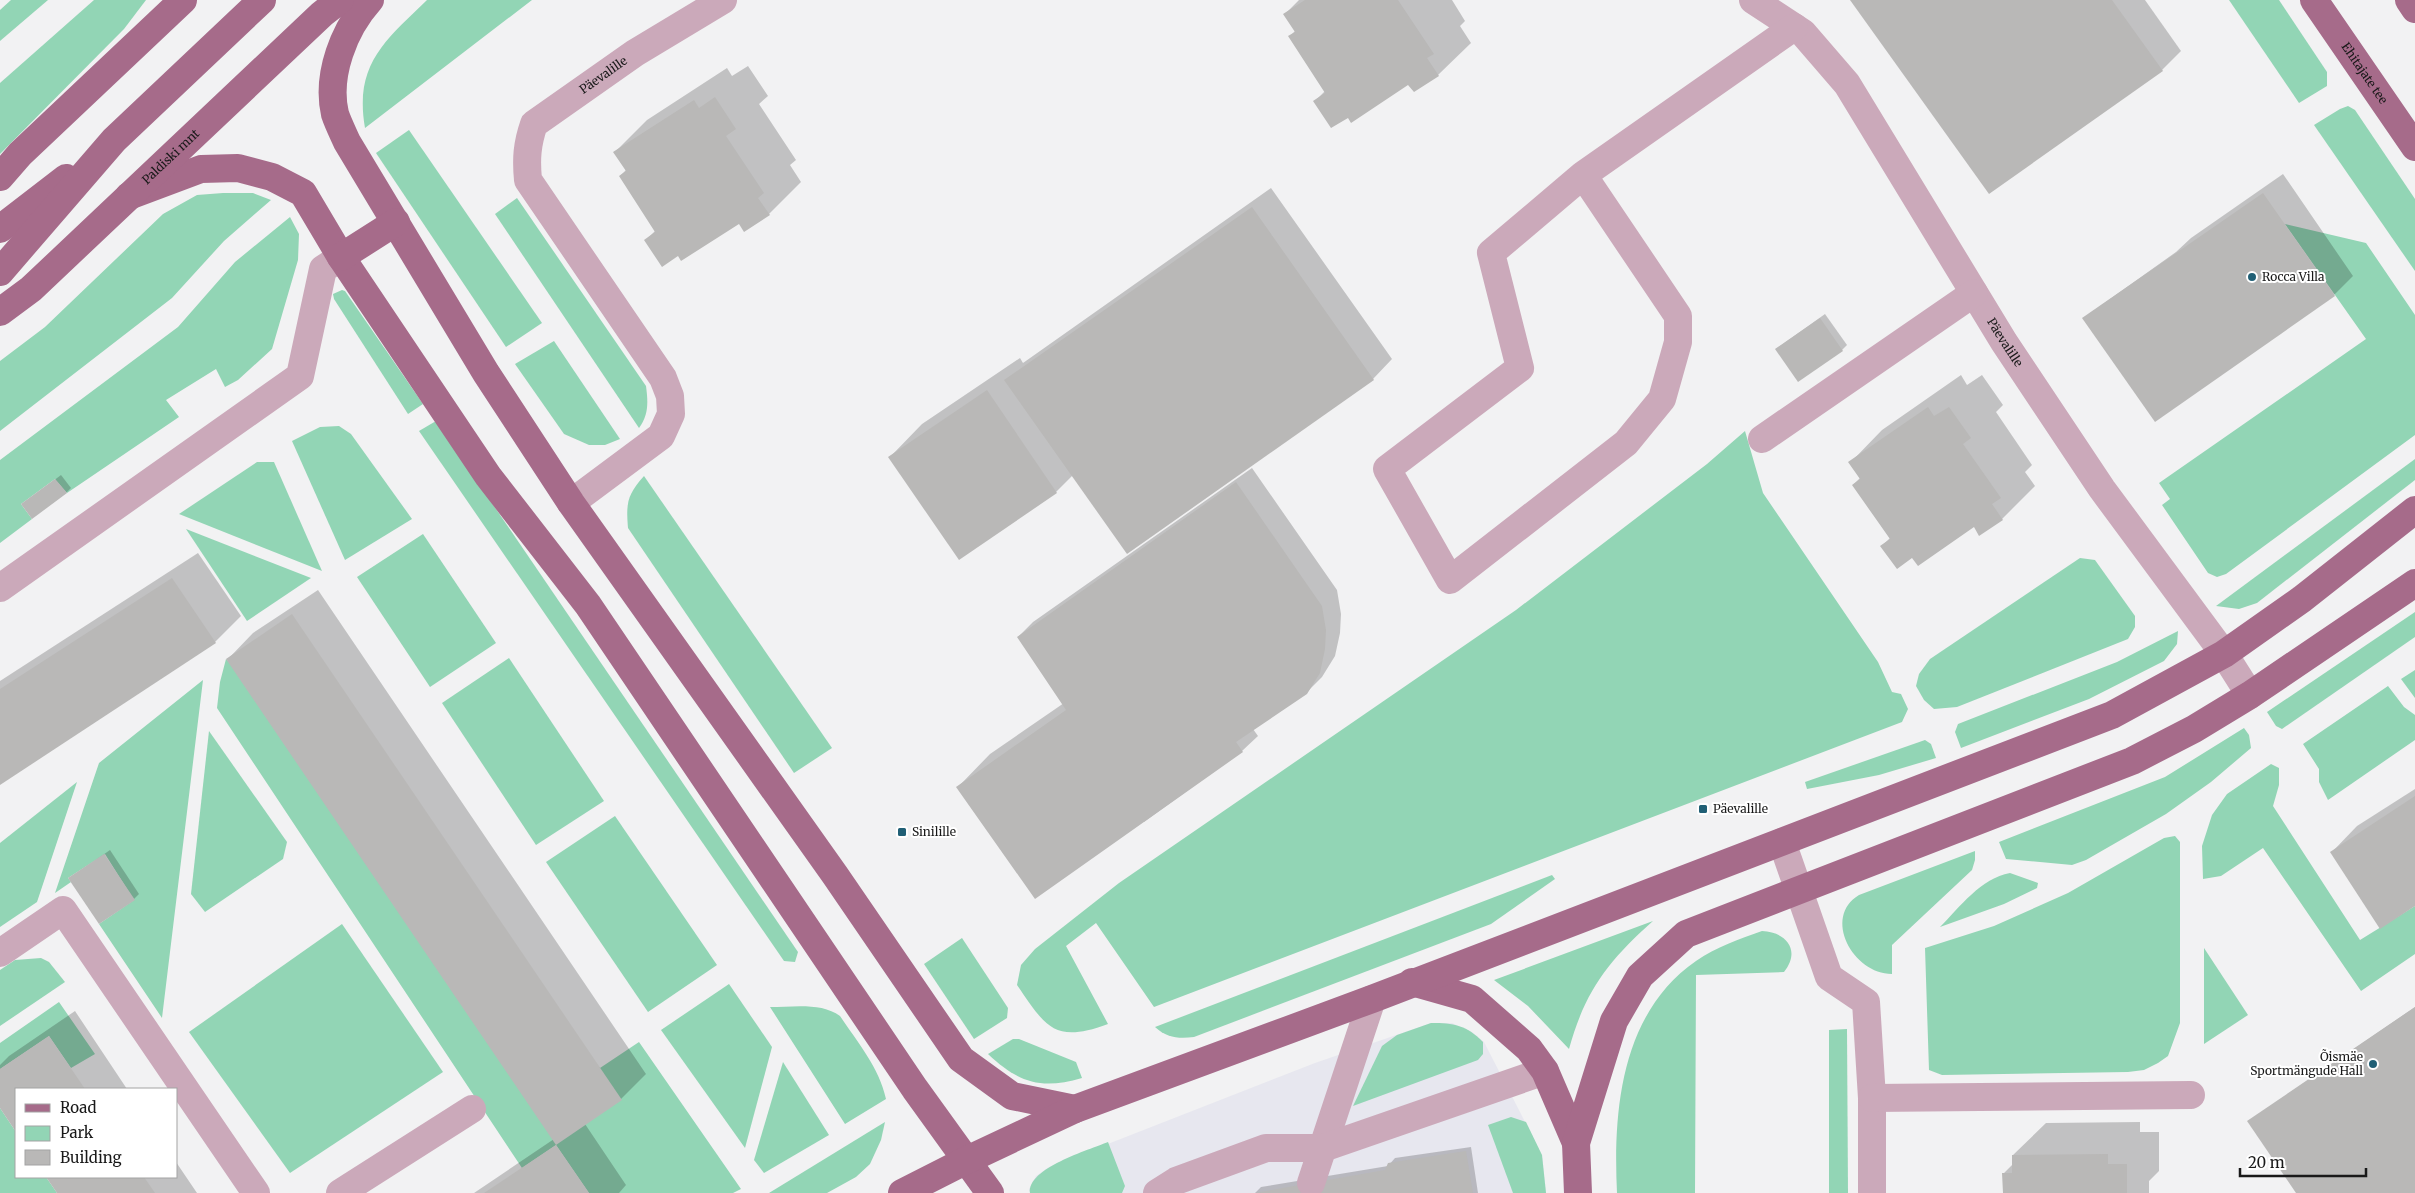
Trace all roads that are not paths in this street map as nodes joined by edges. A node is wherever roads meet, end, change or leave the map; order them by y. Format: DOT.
graph roads {
  1 [pos="262,0"];
  2 [pos="340,0"];
  3 [pos="370,0"];
  4 [pos="723,0"];
  5 [pos="1753,0"];
  6 [pos="2314,0"];
  7 [pos="2409,0"];
  8 [pos="174,6"];
  9 [pos="2415,9"];
  10 [pos="1794,27"];
  11 [pos="114,140"];
  12 [pos="2415,147"];
  13 [pos="1583,175"];
  14 [pos="0,177"];
  15 [pos="129,196"];
  16 [pos="396,222"];
  17 [pos="0,229"];
  18 [pos="340,257"];
  19 [pos="0,272"];
  20 [pos="1974,293"];
  21 [pos="0,312"];
  22 [pos="1762,439"];
  23 [pos="570,503"];
  24 [pos="2415,510"];
  25 [pos="2415,583"];
  26 [pos="0,588"];
  27 [pos="2224,654"];
  28 [pos="2250,695"];
  29 [pos="1782,842"];
  30 [pos="1799,890"];
  31 [pos="0,953"];
  32 [pos="1412,982"];
  33 [pos="1372,998"];
  34 [pos="1545,1070"];
  35 [pos="2191,1095"];
  36 [pos="1872,1098"];
  37 [pos="472,1109"];
  38 [pos="1075,1109"];
  39 [pos="1576,1143"];
  40 [pos="1323,1148"];
  41 [pos="967,1160"];
  42 [pos="1311,1183"];
  43 [pos="256,1193"];
  44 [pos="340,1193"];
  45 [pos="902,1193"];
  46 [pos="990,1193"];
  47 [pos="1157,1193"];
  48 [pos="1578,1193"];
  49 [pos="1872,1193"];
  1 -- 11 [label="main road"];
  2 -- 15 [label="main road, Paldiski mnt"];
  3 -- 16 [label="main road"];
  4 -- 23 [label="street, Päevalille"];
  5 -- 10 [label="street, Päevalille"];
  6 -- 12 [label="main road, Ehitajate tee"];
  7 -- 9 [label="main road"];
  8 -- 14 [label="main road"];
  10 -- 13 [label="street"];
  10 -- 20 [label="street, Päevalille"];
  11 -- 17 [label="main road"];
  11 -- 19 [label="main road"];
  13 -- 13 [label="street"];
  15 -- 18 [label="main road"];
  15 -- 21 [label="main road, Paldiski mnt"];
  16 -- 18 [label="main road"];
  16 -- 23 [label="main road"];
  18 -- 26 [label="street"];
  18 -- 41 [label="main road"];
  20 -- 22 [label="street"];
  20 -- 27 [label="street, Päevalille"];
  23 -- 38 [label="main road"];
  24 -- 27 [label="main road"];
  25 -- 28 [label="main road"];
  27 -- 28 [label="street, Päevalille"];
  27 -- 29 [label="main road"];
  28 -- 30 [label="main road"];
  29 -- 30 [label="street"];
  29 -- 32 [label="main road"];
  30 -- 36 [label="street"];
  30 -- 39 [label="main road"];
  31 -- 43 [label="street"];
  32 -- 33 [label="main road"];
  32 -- 34 [label="main road"];
  33 -- 38 [label="main road"];
  33 -- 40 [label="street"];
  34 -- 39 [label="main road"];
  34 -- 40 [label="street"];
  35 -- 36 [label="street"];
  36 -- 49 [label="street"];
  37 -- 44 [label="street"];
  38 -- 41 [label="main road"];
  39 -- 48 [label="main road"];
  40 -- 42 [label="street"];
  40 -- 47 [label="street"];
  41 -- 45 [label="main road"];
  41 -- 46 [label="main road"];
}
